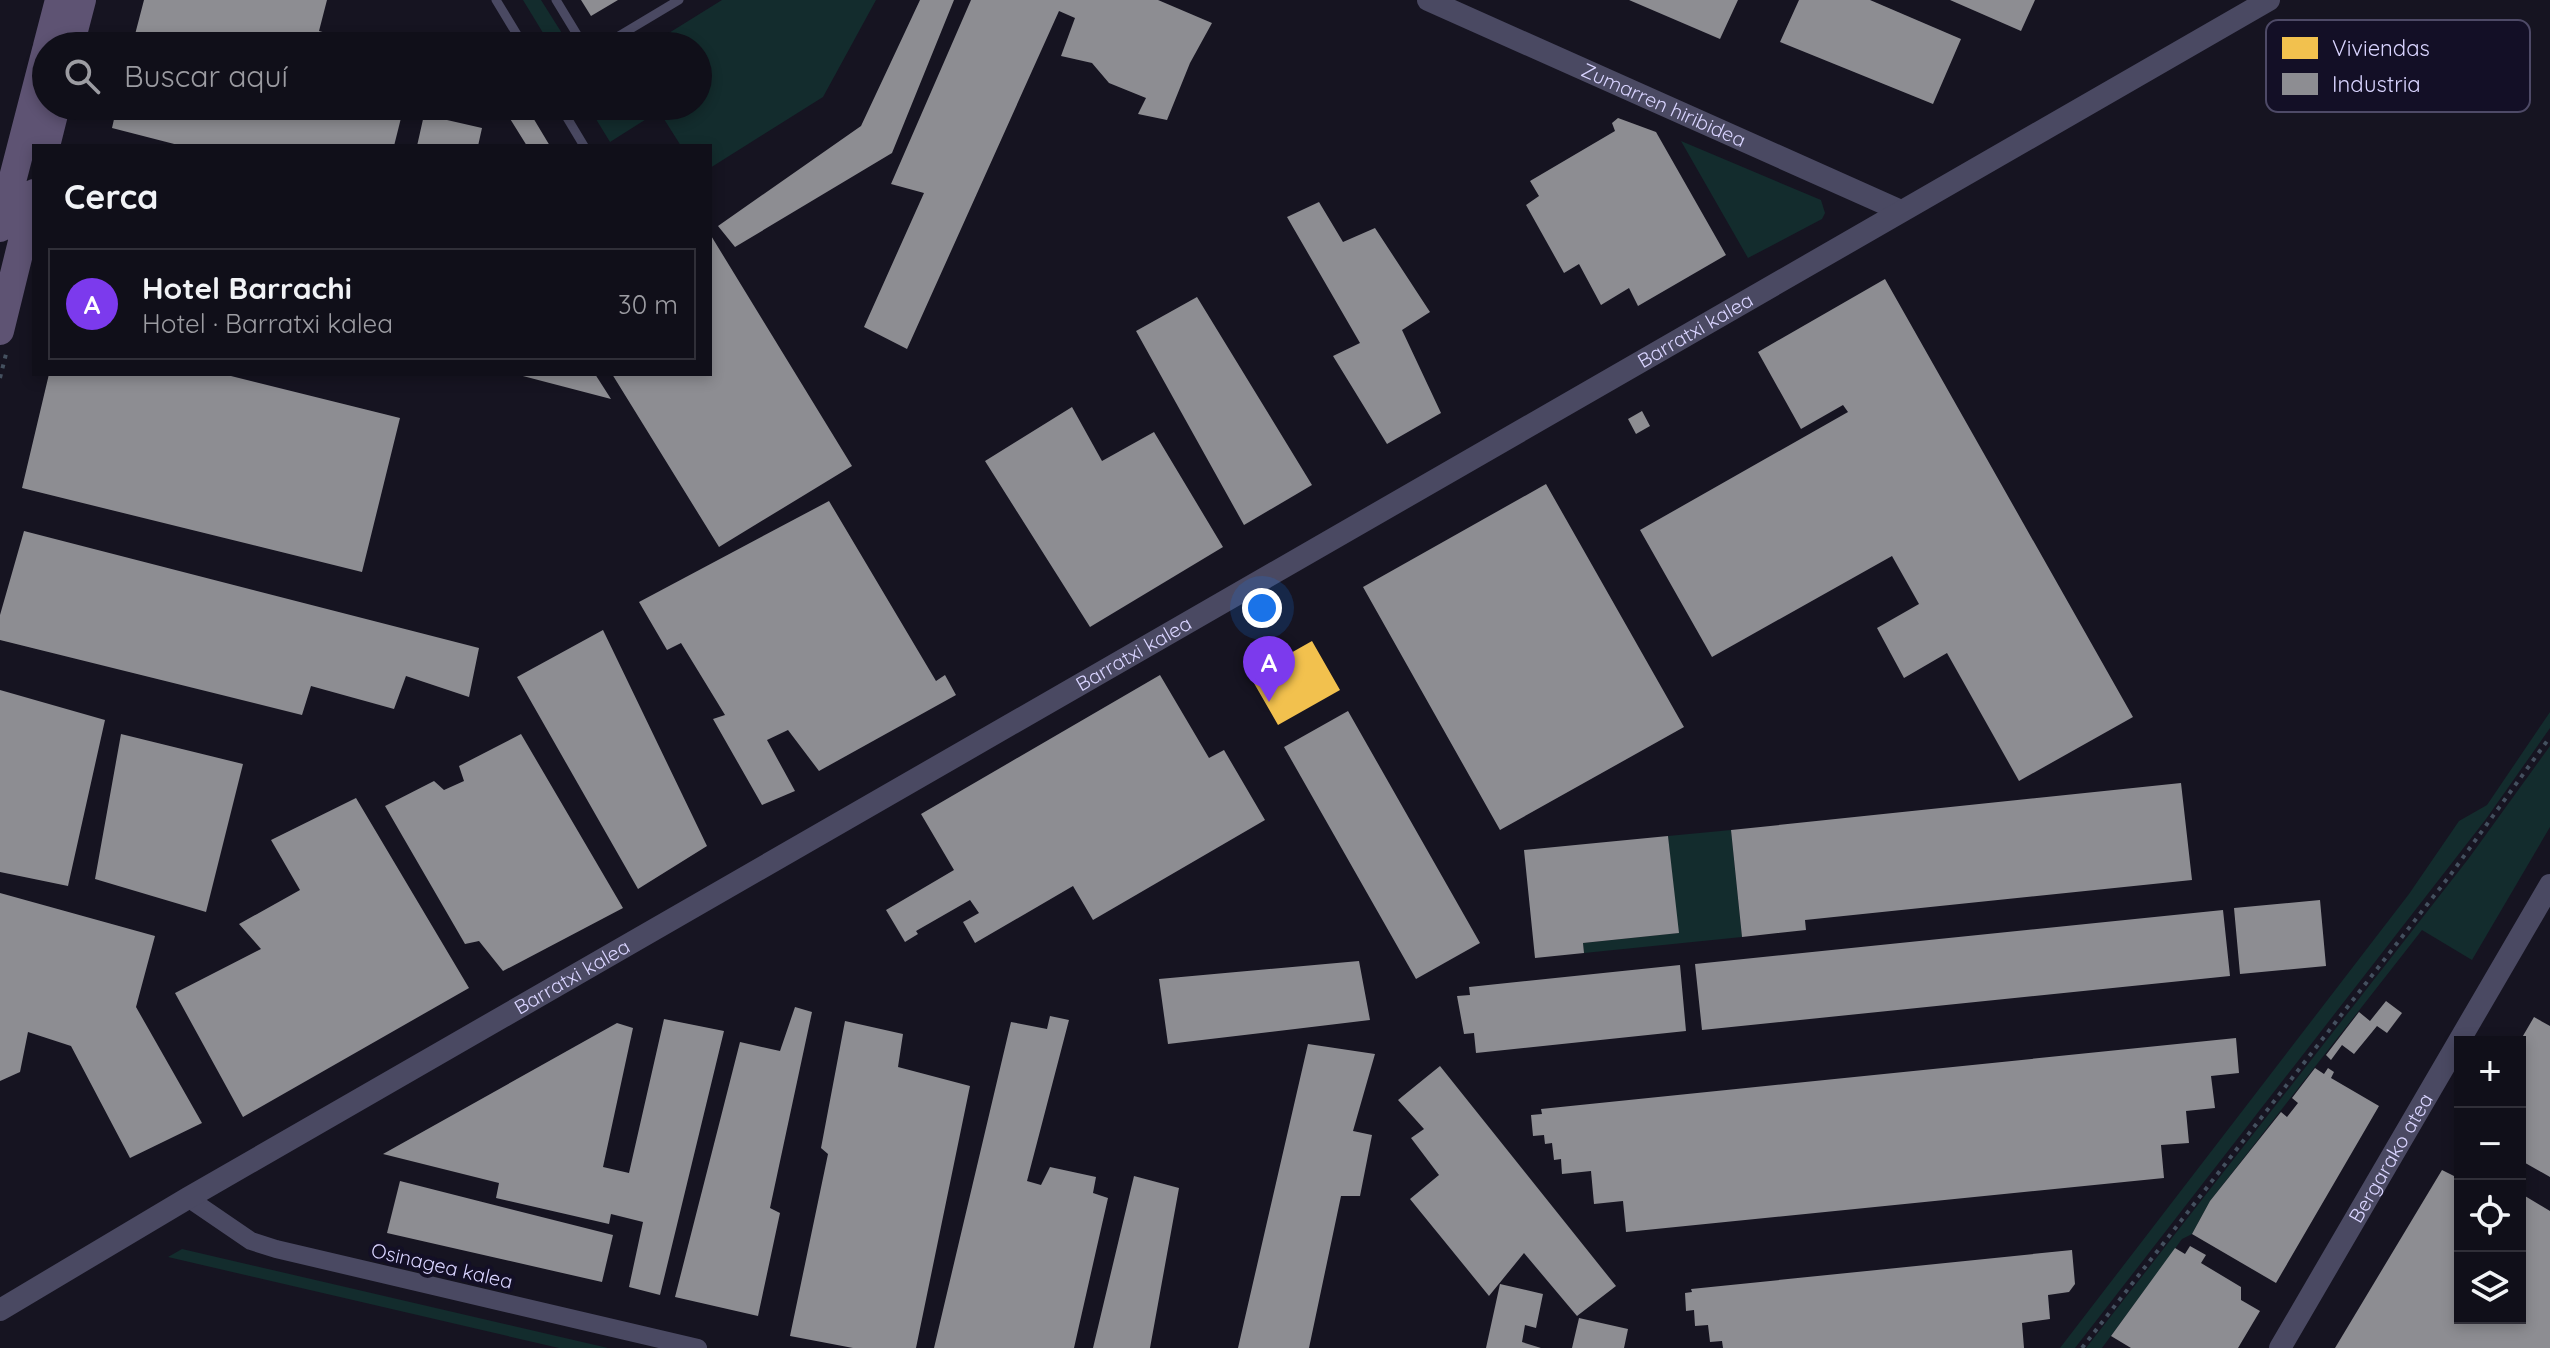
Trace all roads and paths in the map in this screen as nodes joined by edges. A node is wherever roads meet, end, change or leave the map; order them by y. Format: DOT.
graph roads {
  1 [pos="59,0"];
  2 [pos="82,0"];
  3 [pos="496,0"];
  4 [pos="556,0"];
  5 [pos="679,0"];
  6 [pos="1428,0"];
  7 [pos="2269,0"];
  8 [pos="50,32"];
  9 [pos="74,32"];
  10 [pos="515,32"];
  11 [pos="575,32"];
  12 [pos="625,32"];
  13 [pos="32,103"];
  14 [pos="52,120"];
  15 [pos="568,120"];
  16 [pos="46,144"];
  17 [pos="583,144"];
  18 [pos="32,201"];
  19 [pos="1901,211"];
  20 [pos="0,228"];
  21 [pos="0,331"];
  22 [pos="2550,737"];
  23 [pos="2550,885"];
  24 [pos="188,1198"];
  25 [pos="0,1310"];
  26 [pos="698,1348"];
  27 [pos="2082,1348"];
  28 [pos="2280,1348"];
  1 -- 8 [label="main road"];
  2 -- 9 [label="main road"];
  3 -- 10 [label="lane"];
  4 -- 11 [label="lane"];
  5 -- 12 [label="lane"];
  6 -- 19 [label="street, Zumarren hiribidea"];
  7 -- 19 [label="street, Barratxi kalea"];
  13 -- 20 [label="main road"];
  14 -- 16 [label="main road"];
  15 -- 17 [label="lane"];
  18 -- 21 [label="main road"];
  19 -- 24 [label="street, Barratxi kalea"];
  22 -- 27 [label="path"];
  23 -- 28 [label="street, Bergarako atea"];
  24 -- 25 [label="street, Barratxi kalea"];
  24 -- 26 [label="street, Osinagea kalea"];
}
